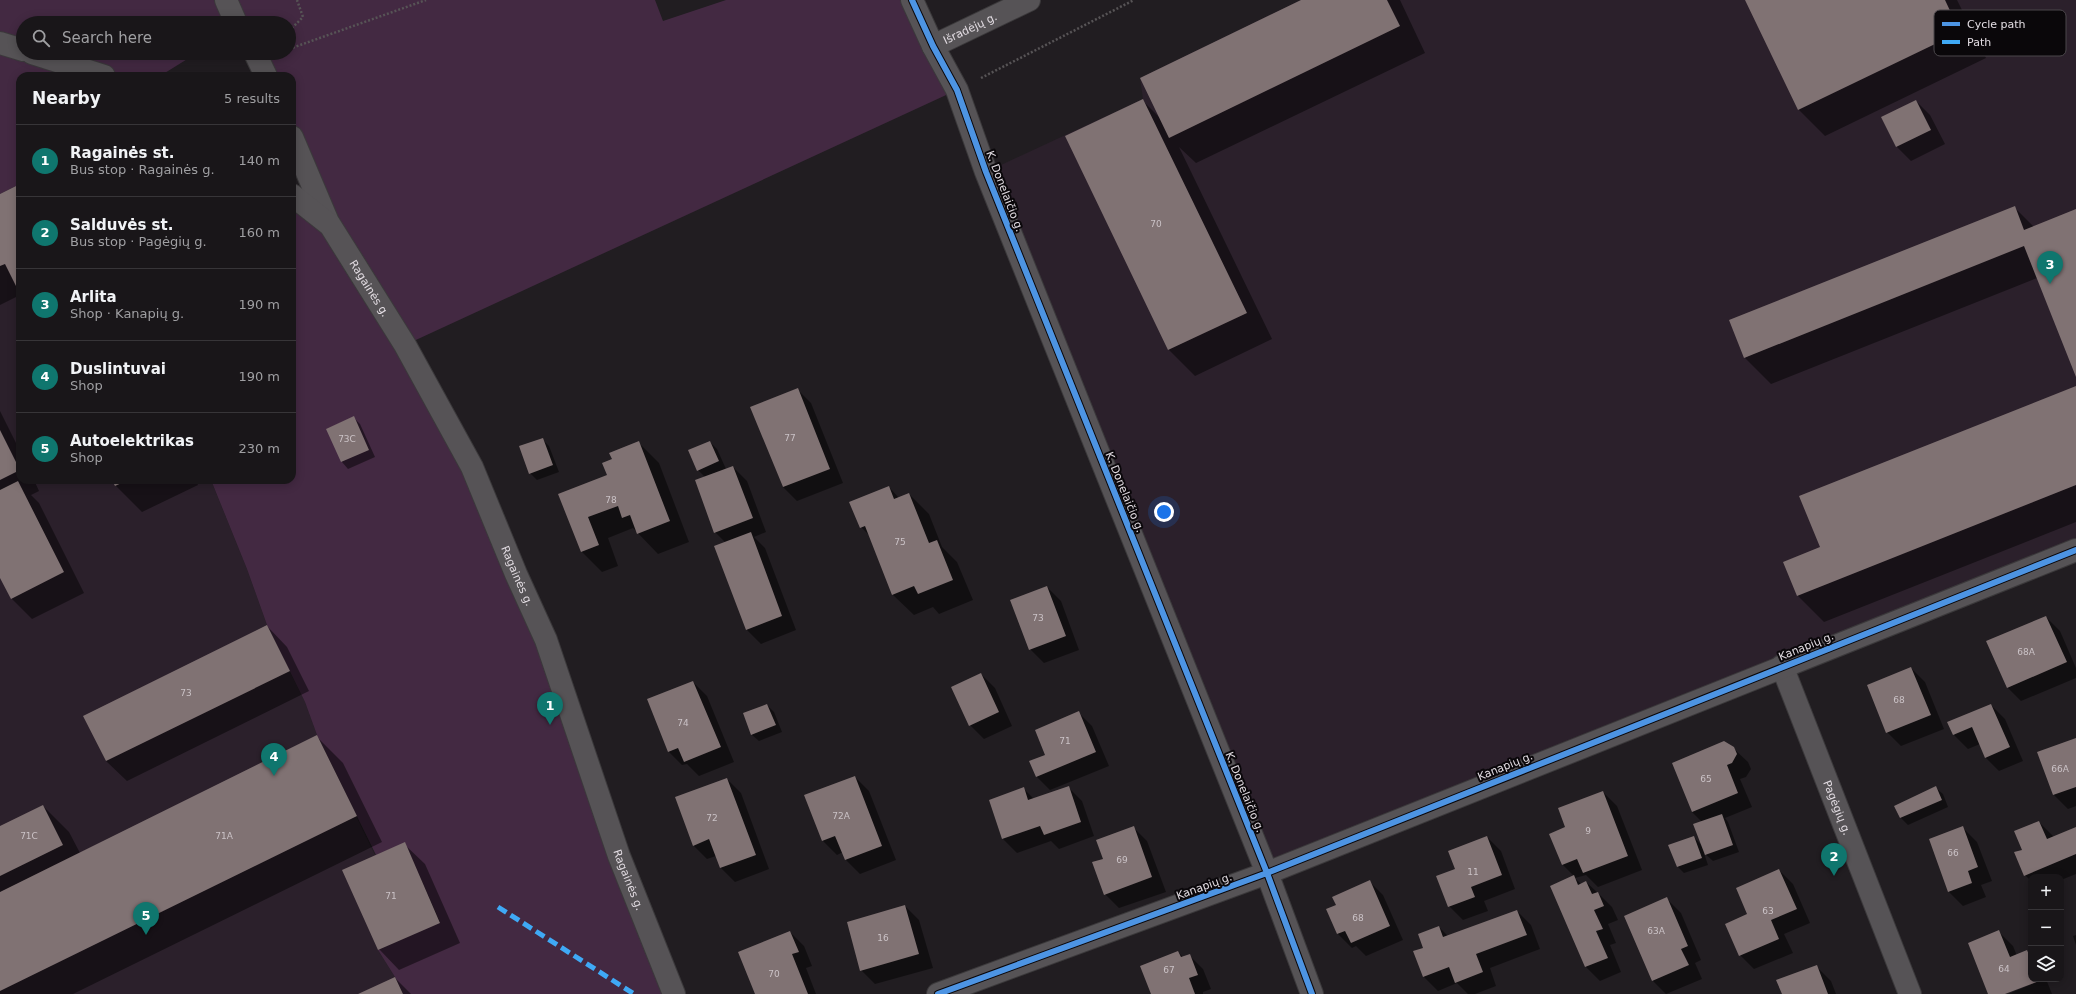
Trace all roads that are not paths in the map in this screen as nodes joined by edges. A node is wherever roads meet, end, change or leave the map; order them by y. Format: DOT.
graph roads {
  1 [pos="226,0"];
  2 [pos="912,0"];
  3 [pos="1029,0"];
  4 [pos="233,16"];
  5 [pos="0,43"];
  6 [pos="933,46"];
  7 [pos="16,48"];
  8 [pos="54,60"];
  9 [pos="258,60"];
  10 [pos="91,72"];
  11 [pos="264,72"];
  12 [pos="296,146"];
  13 [pos="296,198"];
  14 [pos="330,225"];
  15 [pos="2076,550"];
  16 [pos="1782,666"];
  17 [pos="1267,873"];
  18 [pos="674,994"];
  19 [pos="938,994"];
  20 [pos="1312,994"];
  21 [pos="1910,994"];
  1 -- 4 [label="street"];
  2 -- 6 [label="street, K. Donelaičio g."];
  3 -- 6 [label="street, Išradėjų g."];
  5 -- 7 [label="street"];
  6 -- 17 [label="street, K. Donelaičio g."];
  8 -- 10 [label="street"];
  9 -- 11 [label="street"];
  12 -- 14 [label="street"];
  13 -- 14 [label="street, Ragainės g."];
  14 -- 18 [label="street, Ragainės g."];
  15 -- 16 [label="street, Kanapių g."];
  16 -- 17 [label="street, Kanapių g."];
  16 -- 21 [label="street, Pagėgių g."];
  17 -- 19 [label="street, Kanapių g."];
  17 -- 20 [label="street, K. Donelaičio g."];
}
